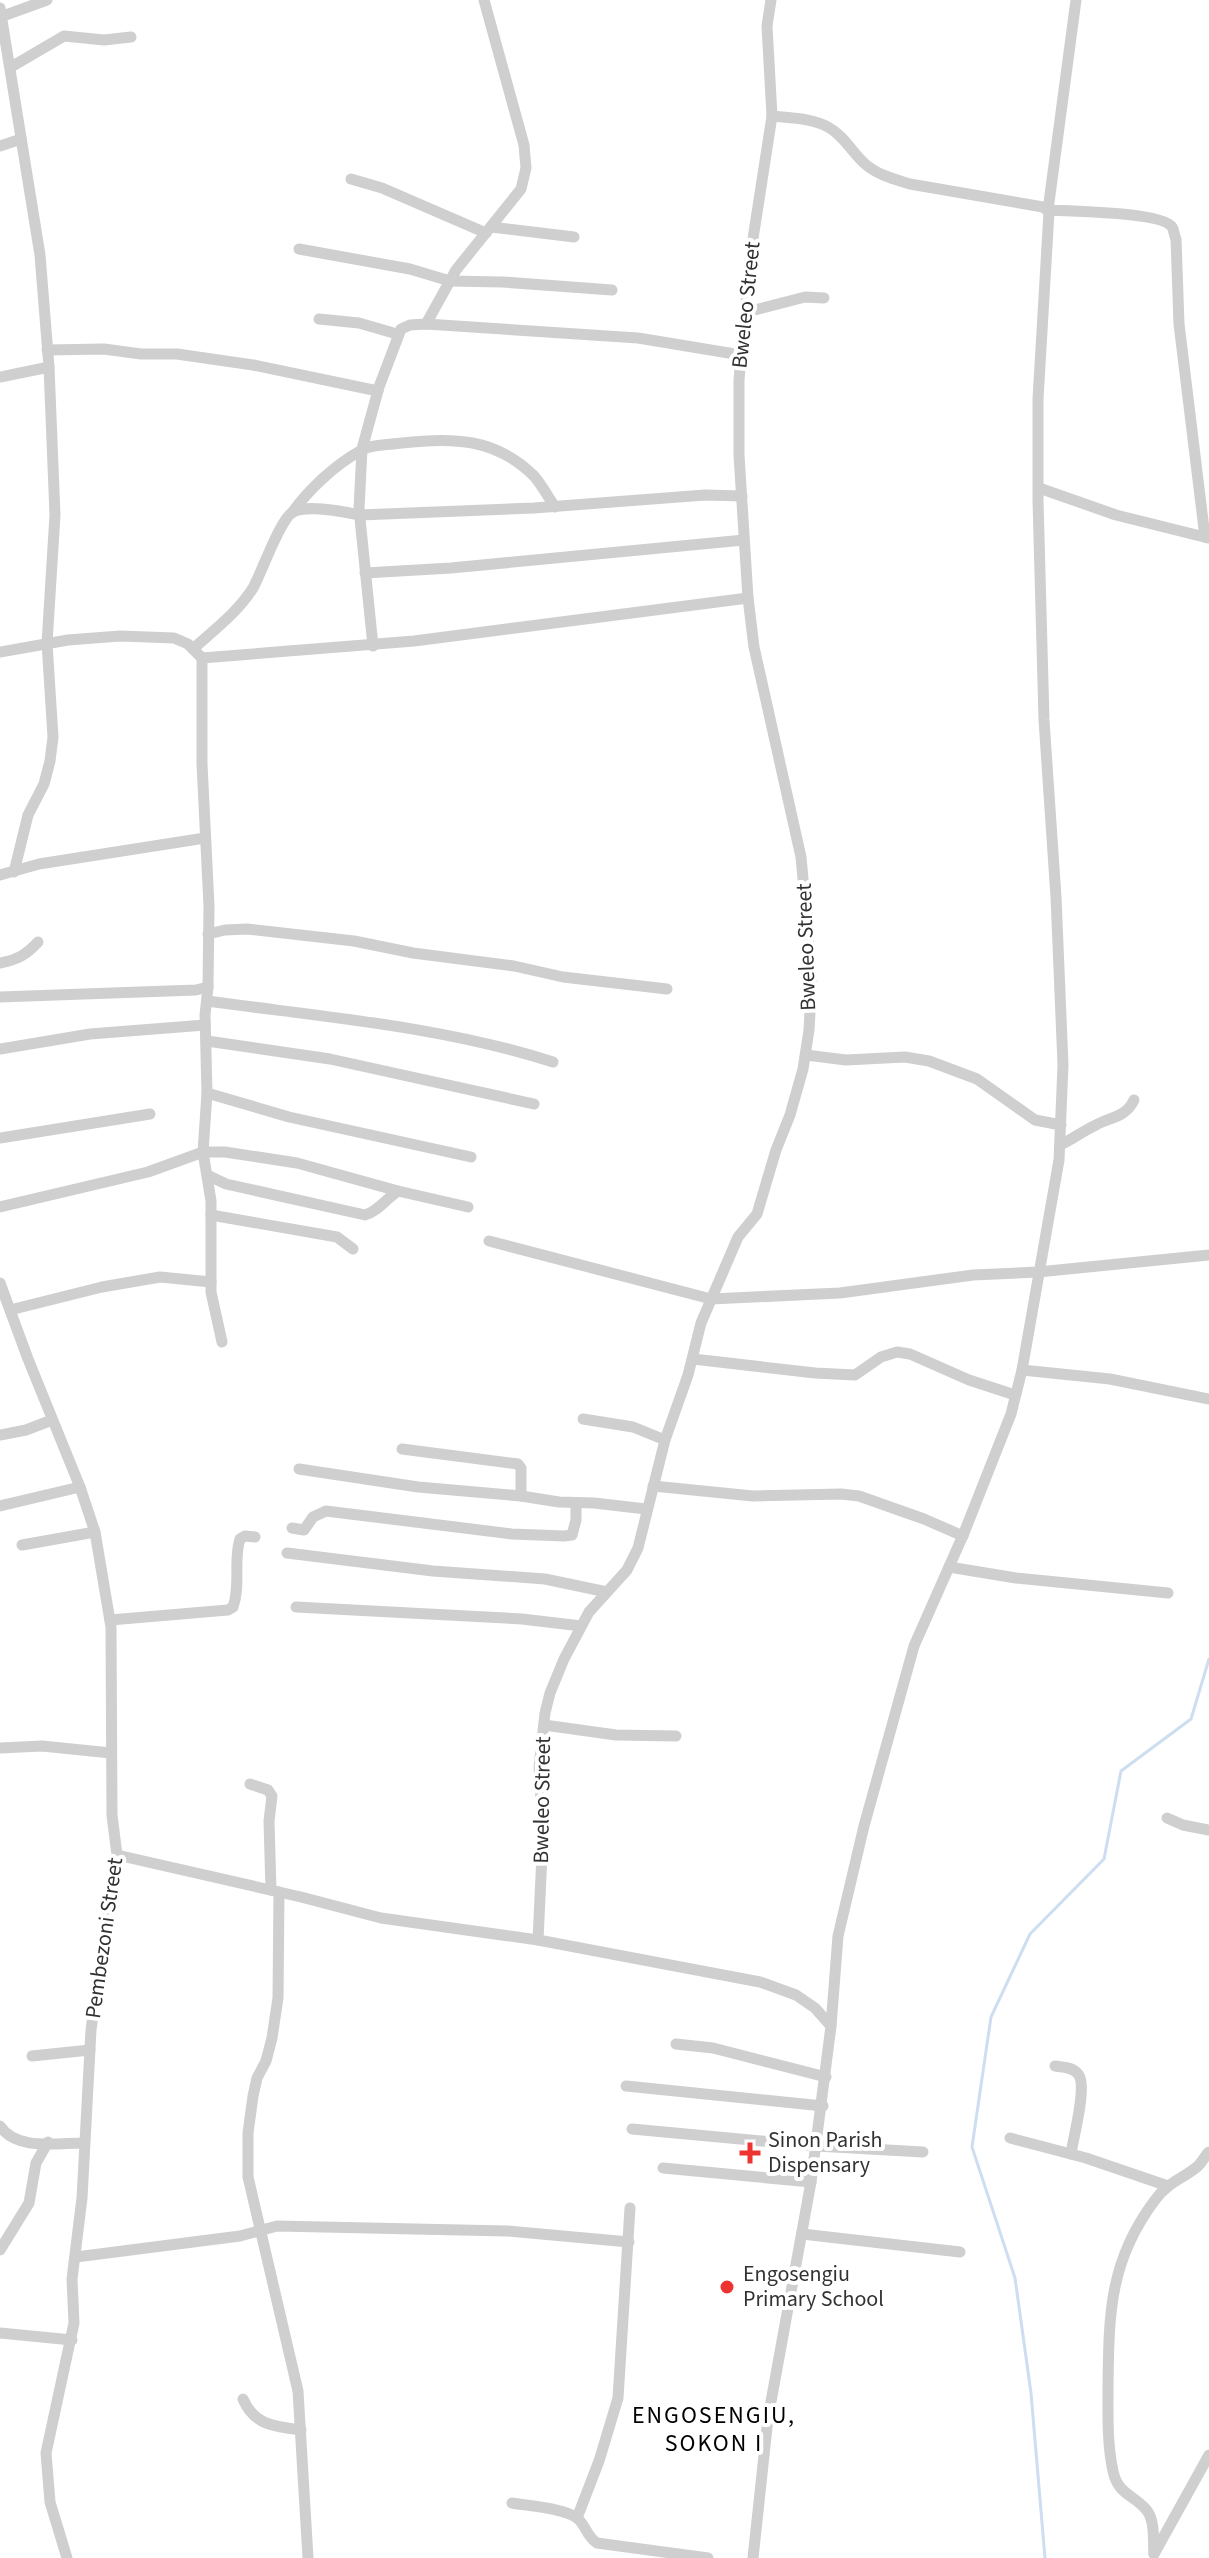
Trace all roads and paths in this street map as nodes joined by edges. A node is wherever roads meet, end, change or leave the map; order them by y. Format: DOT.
graph roads {
  1 [pos="47,0"];
  2 [pos="484,0"];
  3 [pos="771,0"];
  4 [pos="1076,0"];
  5 [pos="1,14"];
  6 [pos="131,37"];
  7 [pos="11,67"];
  8 [pos="772,116"];
  9 [pos="21,139"];
  10 [pos="0,146"];
  11 [pos="351,179"];
  12 [pos="1048,210"];
  13 [pos="489,230"];
  14 [pos="574,237"];
  15 [pos="299,249"];
  16 [pos="450,281"];
  17 [pos="612,290"];
  18 [pos="824,298"];
  19 [pos="747,312"];
  20 [pos="319,319"];
  21 [pos="426,324"];
  22 [pos="397,334"];
  23 [pos="47,350"];
  24 [pos="741,355"];
  25 [pos="49,367"];
  26 [pos="0,377"];
  27 [pos="378,391"];
  28 [pos="362,449"];
  29 [pos="1039,488"];
  30 [pos="742,496"];
  31 [pos="555,507"];
  32 [pos="291,513"];
  33 [pos="360,515"];
  34 [pos="1207,538"];
  35 [pos="744,540"];
  36 [pos="365,573"];
  37 [pos="748,598"];
  38 [pos="47,643"];
  39 [pos="373,646"];
  40 [pos="0,652"];
  41 [pos="198,654"];
  42 [pos="205,838"];
  43 [pos="14,872"];
  44 [pos="0,875"];
  45 [pos="208,934"];
  46 [pos="38,942"];
  47 [pos="0,963"];
  48 [pos="208,987"];
  49 [pos="667,989"];
  50 [pos="0,997"];
  51 [pos="207,1001"];
  52 [pos="205,1025"];
  53 [pos="207,1041"];
  54 [pos="0,1049"];
  55 [pos="806,1055"];
  56 [pos="553,1062"];
  57 [pos="207,1093"];
  58 [pos="1134,1100"];
  59 [pos="534,1104"];
  60 [pos="150,1114"];
  61 [pos="1061,1125"];
  62 [pos="0,1138"];
  63 [pos="1060,1145"];
  64 [pos="203,1152"];
  65 [pos="471,1157"];
  66 [pos="207,1175"];
  67 [pos="398,1191"];
  68 [pos="0,1207"];
  69 [pos="468,1207"];
  70 [pos="211,1215"];
  71 [pos="489,1241"];
  72 [pos="353,1249"];
  73 [pos="1209,1255"];
  74 [pos="1038,1272"];
  75 [pos="211,1282"];
  76 [pos="0,1283"];
  77 [pos="711,1299"];
  78 [pos="10,1310"];
  79 [pos="222,1342"];
  80 [pos="693,1359"];
  81 [pos="1022,1370"];
  82 [pos="1015,1395"];
  83 [pos="1209,1399"];
  84 [pos="583,1419"];
  85 [pos="52,1420"];
  86 [pos="0,1435"];
  87 [pos="665,1440"];
  88 [pos="402,1449"];
  89 [pos="299,1469"];
  90 [pos="653,1486"];
  91 [pos="80,1487"];
  92 [pos="521,1496"];
  93 [pos="576,1503"];
  94 [pos="0,1506"];
  95 [pos="646,1509"];
  96 [pos="292,1528"];
  97 [pos="95,1532"];
  98 [pos="963,1536"];
  99 [pos="255,1537"];
  100 [pos="22,1545"];
  101 [pos="287,1553"];
  102 [pos="949,1567"];
  103 [pos="607,1592"];
  104 [pos="1168,1593"];
  105 [pos="296,1607"];
  106 [pos="110,1620"];
  107 [pos="581,1626"];
  108 [pos="544,1725"];
  109 [pos="676,1736"];
  110 [pos="0,1748"];
  111 [pos="111,1753"];
  112 [pos="250,1784"];
  113 [pos="1167,1818"];
  114 [pos="1209,1830"];
  115 [pos="117,1855"];
  116 [pos="275,1891"];
  117 [pos="538,1940"];
  118 [pos="831,2026"];
  119 [pos="676,2044"];
  120 [pos="90,2050"];
  121 [pos="32,2056"];
  122 [pos="1055,2066"];
  123 [pos="826,2077"];
  124 [pos="626,2086"];
  125 [pos="823,2106"];
  126 [pos="0,2126"];
  127 [pos="632,2129"];
  128 [pos="1010,2138"];
  129 [pos="48,2142"];
  130 [pos="84,2143"];
  131 [pos="816,2146"];
  132 [pos="923,2152"];
  133 [pos="1209,2152"];
  134 [pos="1071,2154"];
  135 [pos="663,2168"];
  136 [pos="811,2182"];
  137 [pos="1168,2186"];
  138 [pos="630,2208"];
  139 [pos="260,2231"];
  140 [pos="802,2234"];
  141 [pos="629,2242"];
  142 [pos="0,2250"];
  143 [pos="960,2252"];
  144 [pos="76,2257"];
  145 [pos="0,2333"];
  146 [pos="72,2340"];
  147 [pos="243,2399"];
  148 [pos="301,2430"];
  149 [pos="1209,2455"];
  150 [pos="512,2503"];
  151 [pos="577,2518"];
  152 [pos="1153,2556"];
  153 [pos="67,2558"];
  154 [pos="308,2558"];
  155 [pos="708,2558"];
  156 [pos="753,2558"];
  1 -- 5 [label="street"];
  2 -- 13 [label="street"];
  3 -- 8 [label="street, Bweleo Street"];
  4 -- 12 [label="street"];
  5 -- 7 [label="street"];
  6 -- 7 [label="street"];
  7 -- 9 [label="street"];
  8 -- 12 [label="street"];
  8 -- 19 [label="street, Bweleo Street"];
  9 -- 10 [label="street"];
  9 -- 23 [label="street"];
  11 -- 13 [label="street"];
  12 -- 29 [label="street"];
  12 -- 34 [label="street"];
  13 -- 14 [label="street"];
  13 -- 16 [label="street"];
  15 -- 16 [label="street"];
  16 -- 17 [label="street"];
  16 -- 21 [label="street"];
  18 -- 19 [label="street"];
  19 -- 24 [label="street, Bweleo Street"];
  20 -- 22 [label="street"];
  21 -- 22 [label="street"];
  21 -- 24 [label="street"];
  22 -- 27 [label="street"];
  23 -- 25 [label="street"];
  23 -- 27 [label="street"];
  24 -- 30 [label="street, Bweleo Street"];
  25 -- 26 [label="street"];
  25 -- 38 [label="street"];
  27 -- 28 [label="street"];
  28 -- 31 [label="street"];
  28 -- 32 [label="street"];
  28 -- 33 [label="street"];
  29 -- 34 [label="street"];
  29 -- 61 [label="street"];
  30 -- 31 [label="street"];
  30 -- 35 [label="street, Bweleo Street"];
  31 -- 33 [label="street"];
  32 -- 33 [label="street"];
  32 -- 41 [label="street"];
  33 -- 36 [label="street"];
  35 -- 36 [label="street"];
  35 -- 37 [label="street, Bweleo Street"];
  36 -- 39 [label="street"];
  37 -- 39 [label="street"];
  37 -- 55 [label="street, Bweleo Street"];
  38 -- 40 [label="street"];
  38 -- 41 [label="street"];
  38 -- 43 [label="street"];
  39 -- 41 [label="street"];
  41 -- 42 [label="street"];
  42 -- 43 [label="street"];
  42 -- 45 [label="street"];
  43 -- 44 [label="street"];
  45 -- 48 [label="street"];
  45 -- 49 [label="street"];
  46 -- 47 [label="street"];
  48 -- 50 [label="street"];
  48 -- 51 [label="street"];
  51 -- 52 [label="street"];
  51 -- 56 [label="street"];
  52 -- 53 [label="street"];
  52 -- 54 [label="street"];
  53 -- 57 [label="street"];
  53 -- 59 [label="street"];
  55 -- 61 [label="street"];
  55 -- 77 [label="street, Bweleo Street"];
  57 -- 64 [label="street"];
  57 -- 65 [label="street"];
  58 -- 63 [label="street"];
  60 -- 62 [label="street"];
  61 -- 63 [label="street"];
  63 -- 74 [label="street"];
  64 -- 66 [label="street"];
  64 -- 67 [label="street"];
  64 -- 68 [label="street"];
  66 -- 67 [label="street"];
  66 -- 70 [label="street"];
  67 -- 69 [label="street"];
  70 -- 72 [label="street"];
  70 -- 75 [label="street"];
  71 -- 77 [label="street"];
  73 -- 74 [label="street"];
  74 -- 77 [label="street"];
  74 -- 81 [label="street"];
  75 -- 78 [label="street"];
  75 -- 79 [label="street"];
  76 -- 78 [label="street, Pembezoni Street"];
  77 -- 80 [label="street, Bweleo Street"];
  78 -- 85 [label="street, Pembezoni Street"];
  80 -- 82 [label="street"];
  80 -- 87 [label="street, Bweleo Street"];
  81 -- 82 [label="street"];
  81 -- 83 [label="street"];
  82 -- 98 [label="street"];
  84 -- 87 [label="street"];
  85 -- 86 [label="street"];
  85 -- 91 [label="street, Pembezoni Street"];
  87 -- 90 [label="street, Bweleo Street"];
  88 -- 92 [label="street"];
  89 -- 92 [label="street"];
  90 -- 95 [label="street, Bweleo Street"];
  90 -- 98 [label="street"];
  91 -- 94 [label="street"];
  91 -- 97 [label="street, Pembezoni Street"];
  92 -- 93 [label="street"];
  93 -- 95 [label="street"];
  93 -- 96 [label="street"];
  95 -- 103 [label="street, Bweleo Street"];
  97 -- 100 [label="street"];
  97 -- 106 [label="street, Pembezoni Street"];
  98 -- 102 [label="street"];
  99 -- 106 [label="street"];
  101 -- 103 [label="street"];
  102 -- 104 [label="street"];
  102 -- 118 [label="street"];
  103 -- 107 [label="street, Bweleo Street"];
  105 -- 107 [label="street"];
  106 -- 111 [label="street, Pembezoni Street"];
  107 -- 108 [label="street, Bweleo Street"];
  108 -- 109 [label="street"];
  108 -- 117 [label="street, Bweleo Street"];
  110 -- 111 [label="street"];
  111 -- 115 [label="street, Pembezoni Street"];
  112 -- 116 [label="street"];
  113 -- 114 [label="street"];
  115 -- 116 [label="street"];
  115 -- 120 [label="street, Pembezoni Street"];
  116 -- 117 [label="street"];
  116 -- 139 [label="street"];
  117 -- 118 [label="street"];
  118 -- 123 [label="street"];
  119 -- 123 [label="street"];
  120 -- 121 [label="street"];
  120 -- 130 [label="street, Pembezoni Street"];
  122 -- 134 [label="street"];
  123 -- 125 [label="street"];
  124 -- 125 [label="street"];
  125 -- 131 [label="street"];
  126 -- 129 [label="street"];
  127 -- 131 [label="street"];
  128 -- 134 [label="street"];
  129 -- 130 [label="street"];
  129 -- 142 [label="street"];
  130 -- 144 [label="street, Pembezoni Street"];
  131 -- 132 [label="street"];
  131 -- 136 [label="street"];
  133 -- 137 [label="street"];
  134 -- 137 [label="street"];
  135 -- 136 [label="street"];
  136 -- 140 [label="street"];
  137 -- 152 [label="street"];
  138 -- 141 [label="street"];
  139 -- 141 [label="street"];
  139 -- 144 [label="street"];
  139 -- 148 [label="street"];
  140 -- 143 [label="street"];
  140 -- 156 [label="street"];
  141 -- 151 [label="street"];
  144 -- 146 [label="street, Pembezoni Street"];
  145 -- 146 [label="street"];
  146 -- 153 [label="street, Pembezoni Street"];
  147 -- 148 [label="street"];
  148 -- 154 [label="street"];
  149 -- 152 [label="street"];
  150 -- 151 [label="street"];
  151 -- 155 [label="street"];
}
